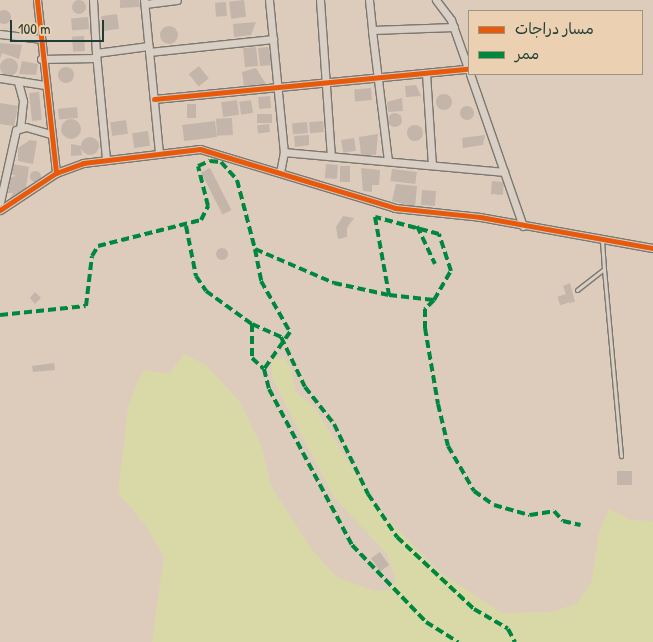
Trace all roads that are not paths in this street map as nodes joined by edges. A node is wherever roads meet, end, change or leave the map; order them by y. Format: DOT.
graph roads {
  1 [pos="37,0"];
  2 [pos="92,0"];
  3 [pos="177,0"];
  4 [pos="269,0"];
  5 [pos="320,0"];
  6 [pos="369,0"];
  7 [pos="436,0"];
  8 [pos="144,2"];
  9 [pos="454,27"];
  10 [pos="372,30"];
  11 [pos="0,34"];
  12 [pos="38,39"];
  13 [pos="273,39"];
  14 [pos="149,49"];
  15 [pos="96,55"];
  16 [pos="41,59"];
  17 [pos="468,68"];
  18 [pos="468,71"];
  19 [pos="426,73"];
  20 [pos="470,75"];
  21 [pos="0,78"];
  22 [pos="380,78"];
  23 [pos="18,82"];
  24 [pos="329,84"];
  25 [pos="44,85"];
  26 [pos="278,89"];
  27 [pos="154,99"];
  28 [pos="20,128"];
  29 [pos="50,134"];
  30 [pos="159,152"];
  31 [pos="284,152"];
  32 [pos="331,156"];
  33 [pos="106,159"];
  34 [pos="388,161"];
  35 [pos="432,165"];
  36 [pos="280,172"];
  37 [pos="504,172"];
  38 [pos="56,173"];
  39 [pos="1,188"];
  40 [pos="0,202"];
  41 [pos="0,210"];
  42 [pos="523,226"];
  43 [pos="602,240"];
  44 [pos="653,248"];
  45 [pos="604,269"];
  46 [pos="578,290"];
  47 [pos="621,456"];
  1 -- 12 [label="street"];
  2 -- 15 [label="street"];
  3 -- 8 [label="street"];
  4 -- 13 [label="street"];
  5 -- 24 [label="street"];
  6 -- 10 [label="street"];
  7 -- 9 [label="street"];
  8 -- 14 [label="street"];
  9 -- 10 [label="street"];
  9 -- 17 [label="street"];
  10 -- 22 [label="street"];
  11 -- 12 [label="street"];
  12 -- 16 [label="street"];
  13 -- 14 [label="street"];
  13 -- 26 [label="street"];
  14 -- 15 [label="street"];
  14 -- 27 [label="street"];
  15 -- 16 [label="street"];
  15 -- 33 [label="street"];
  16 -- 25 [label="street"];
  18 -- 19 [label="street"];
  19 -- 22 [label="street"];
  19 -- 35 [label="street"];
  20 -- 37 [label="street"];
  21 -- 23 [label="street"];
  22 -- 24 [label="street"];
  22 -- 34 [label="street"];
  23 -- 25 [label="street"];
  23 -- 28 [label="street"];
  24 -- 26 [label="street"];
  24 -- 32 [label="street"];
  25 -- 29 [label="street"];
  26 -- 27 [label="street"];
  26 -- 31 [label="street"];
  27 -- 30 [label="street"];
  28 -- 29 [label="street"];
  28 -- 39 [label="street"];
  29 -- 38 [label="street"];
  30 -- 33 [label="street"];
  30 -- 36 [label="street"];
  31 -- 32 [label="street"];
  31 -- 36 [label="street"];
  32 -- 34 [label="street"];
  33 -- 38 [label="street"];
  34 -- 35 [label="street"];
  35 -- 37 [label="street"];
  36 -- 42 [label="street"];
  37 -- 42 [label="street"];
  38 -- 41 [label="street"];
  39 -- 40 [label="street"];
  42 -- 43 [label="street"];
  43 -- 44 [label="street"];
  43 -- 45 [label="lane"];
  45 -- 46 [label="lane"];
  45 -- 47 [label="lane"];
}
